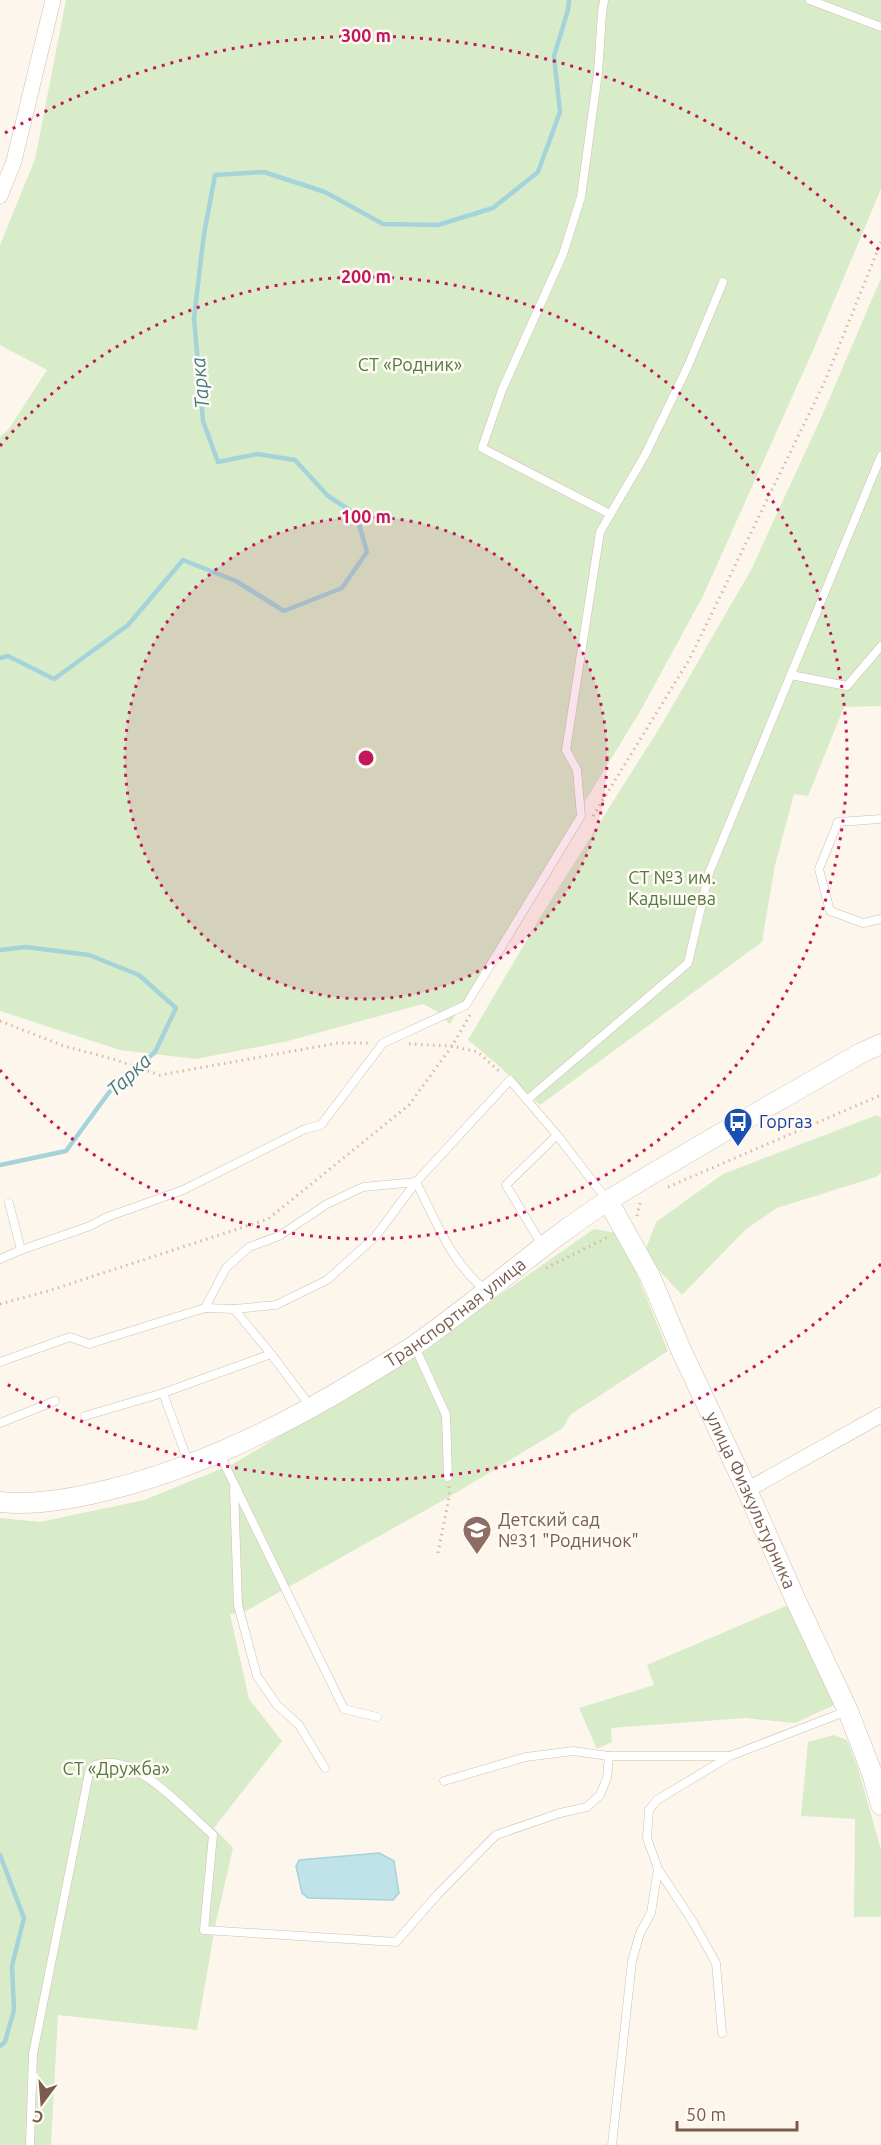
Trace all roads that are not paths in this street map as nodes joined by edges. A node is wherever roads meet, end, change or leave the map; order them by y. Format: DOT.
graph roads {
  1 [pos="53,0"];
  2 [pos="604,0"];
  3 [pos="810,0"];
  4 [pos="881,27"];
  5 [pos="0,196"];
  6 [pos="723,282"];
  7 [pos="881,456"];
  8 [pos="610,514"];
  9 [pos="881,646"];
  10 [pos="791,675"];
  11 [pos="881,819"];
  12 [pos="881,919"];
  13 [pos="881,1044"];
  14 [pos="527,1100"];
  15 [pos="557,1135"];
  16 [pos="416,1182"];
  17 [pos="608,1201"];
  18 [pos="9,1203"];
  19 [pos="543,1246"];
  20 [pos="21,1250"];
  21 [pos="0,1259"];
  22 [pos="486,1290"];
  23 [pos="205,1308"];
  24 [pos="234,1310"];
  25 [pos="414,1346"];
  26 [pos="271,1354"];
  27 [pos="0,1362"];
  28 [pos="163,1393"];
  29 [pos="55,1401"];
  30 [pos="312,1408"];
  31 [pos="881,1415"];
  32 [pos="84,1416"];
  33 [pos="0,1423"];
  34 [pos="219,1453"];
  35 [pos="190,1466"];
  36 [pos="448,1478"];
  37 [pos="234,1484"];
  38 [pos="747,1490"];
  39 [pos="0,1502"];
  40 [pos="848,1711"];
  41 [pos="377,1717"];
  42 [pos="609,1756"];
  43 [pos="730,1756"];
  44 [pos="325,1768"];
  45 [pos="444,1781"];
  46 [pos="881,1805"];
  47 [pos="658,1869"];
  48 [pos="722,2033"];
  49 [pos="30,2145"];
  50 [pos="612,2145"];
  1 -- 5 [label="street"];
  2 -- 8 [label="lane"];
  3 -- 4 [label="lane"];
  6 -- 8 [label="lane"];
  7 -- 10 [label="lane"];
  8 -- 20 [label="lane"];
  9 -- 10 [label="lane"];
  10 -- 14 [label="lane"];
  11 -- 12 [label="lane"];
  13 -- 17 [label="street, Транспортная улица"];
  14 -- 15 [label="lane"];
  14 -- 16 [label="lane"];
  15 -- 17 [label="lane"];
  15 -- 19 [label="lane"];
  16 -- 22 [label="lane"];
  16 -- 23 [label="lane"];
  16 -- 24 [label="lane"];
  17 -- 19 [label="street, Транспортная улица"];
  17 -- 38 [label="street, улица Физкультурника"];
  18 -- 20 [label="lane"];
  19 -- 22 [label="street, Транспортная улица"];
  20 -- 21 [label="lane"];
  22 -- 25 [label="street, Транспортная улица"];
  23 -- 24 [label="lane"];
  23 -- 27 [label="lane"];
  24 -- 26 [label="lane"];
  25 -- 30 [label="street, Транспортная улица"];
  25 -- 36 [label="lane"];
  26 -- 28 [label="lane"];
  26 -- 30 [label="lane"];
  28 -- 32 [label="lane"];
  28 -- 35 [label="lane"];
  29 -- 33 [label="lane"];
  30 -- 34 [label="street, Транспортная улица"];
  31 -- 38 [label="street"];
  34 -- 35 [label="street, Транспортная улица"];
  34 -- 37 [label="lane"];
  35 -- 39 [label="street, Транспортная улица"];
  37 -- 41 [label="lane"];
  37 -- 44 [label="lane"];
  38 -- 40 [label="street, улица Физкультурника"];
  40 -- 43 [label="lane"];
  40 -- 46 [label="street, улица Физкультурника"];
  42 -- 43 [label="lane"];
  42 -- 45 [label="lane"];
  42 -- 49 [label="lane"];
  43 -- 47 [label="lane"];
  47 -- 48 [label="lane"];
  47 -- 50 [label="lane"];
}
